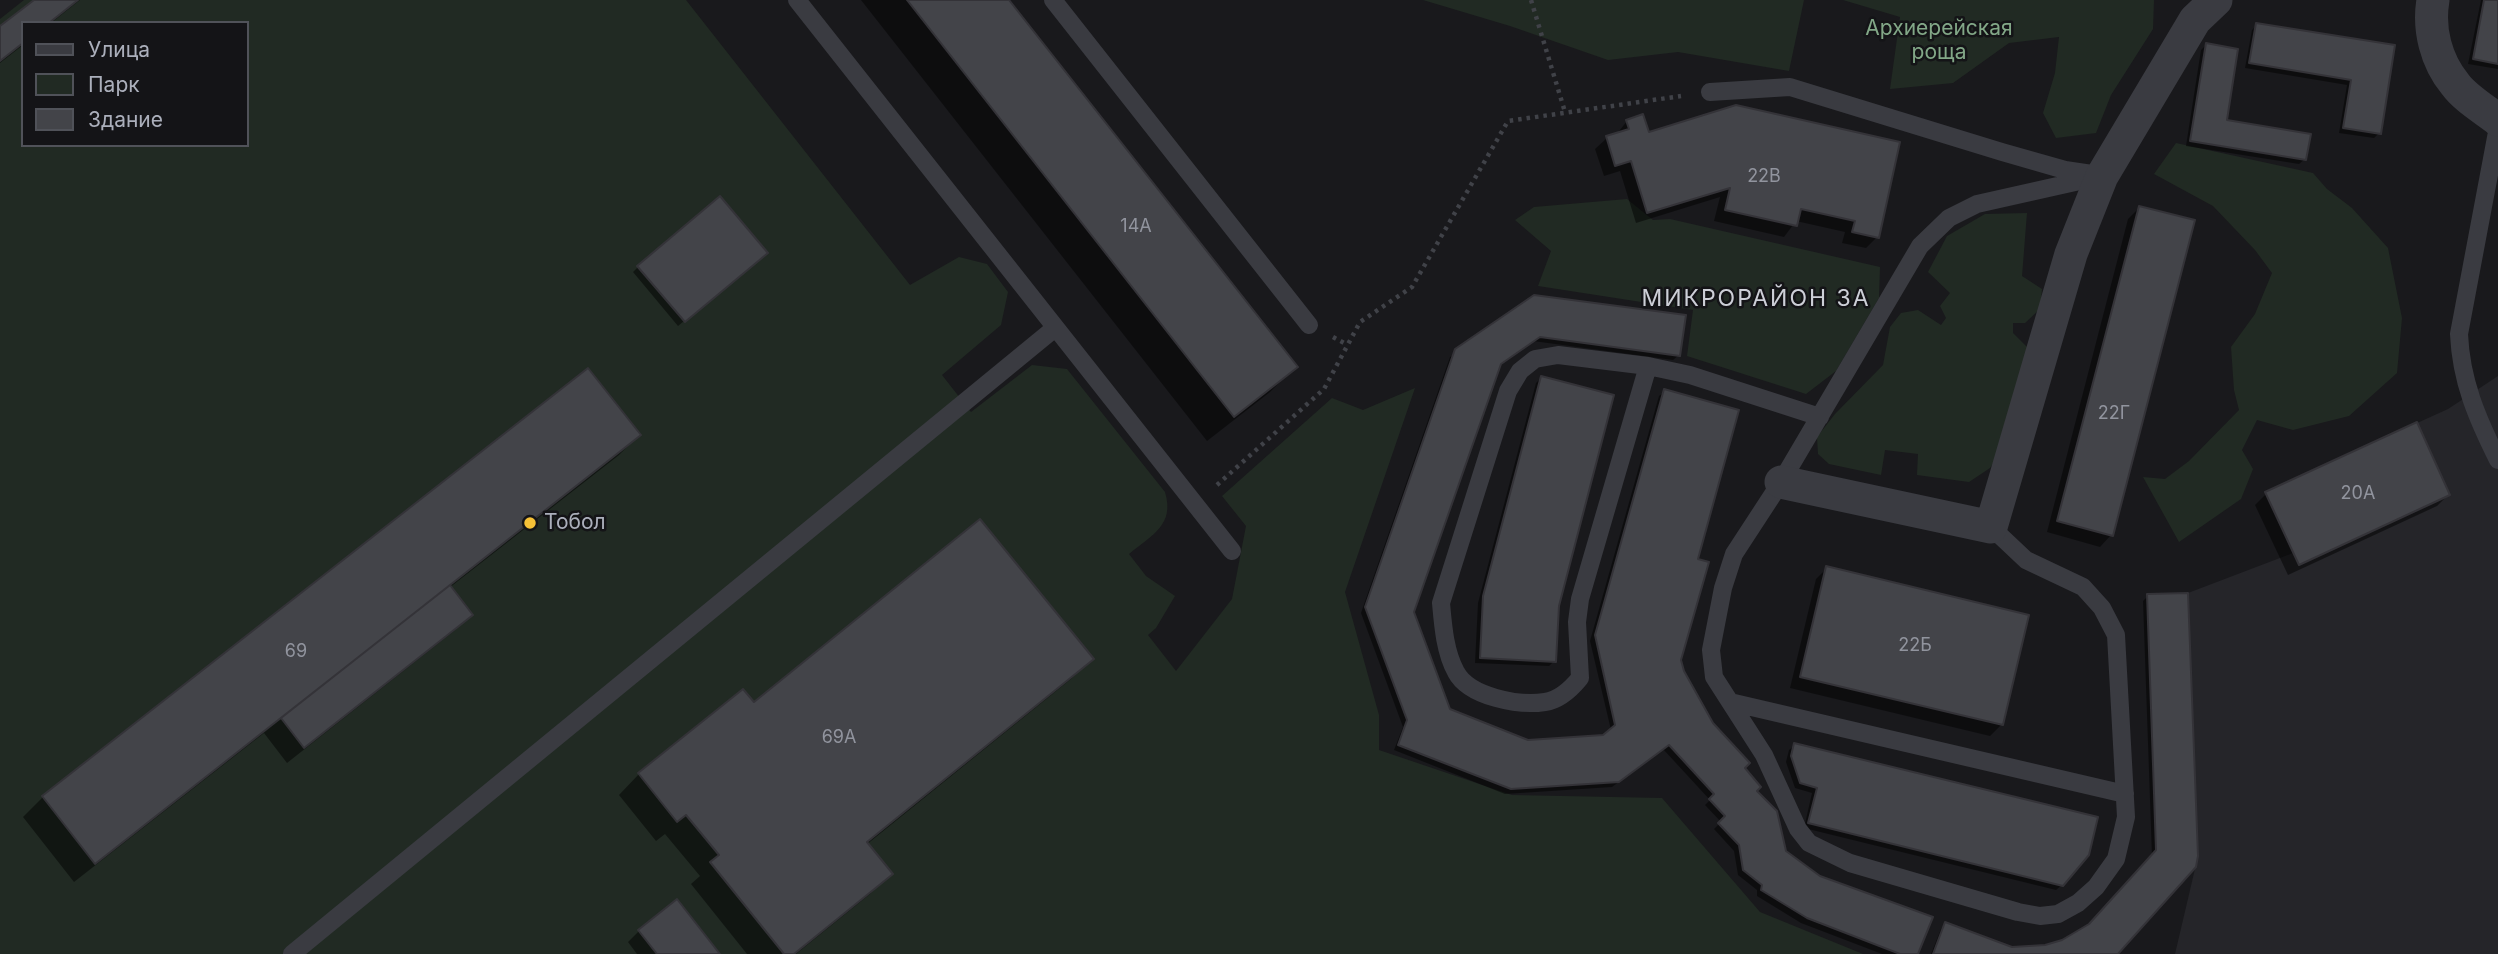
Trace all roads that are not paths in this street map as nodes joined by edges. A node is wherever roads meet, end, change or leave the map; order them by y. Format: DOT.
graph roads {
  1 [pos="797,0"];
  2 [pos="1053,0"];
  3 [pos="2216,0"];
  4 [pos="2433,0"];
  5 [pos="1710,92"];
  6 [pos="2498,120"];
  7 [pos="2498,127"];
  8 [pos="2102,176"];
  9 [pos="1309,325"];
  10 [pos="1055,328"];
  11 [pos="1648,366"];
  12 [pos="1820,417"];
  13 [pos="2498,460"];
  14 [pos="1781,482"];
  15 [pos="1991,527"];
  16 [pos="1232,551"];
  17 [pos="1730,702"];
  18 [pos="2125,794"];
  19 [pos="292,954"];
  1 -- 10 [label="lane"];
  2 -- 9 [label="lane"];
  3 -- 8 [label="street"];
  4 -- 6 [label="street"];
  5 -- 8 [label="lane"];
  7 -- 13 [label="lane"];
  8 -- 12 [label="lane"];
  8 -- 15 [label="street"];
  10 -- 16 [label="lane"];
  10 -- 19 [label="lane"];
  11 -- 11 [label="lane"];
  11 -- 12 [label="lane"];
  12 -- 14 [label="lane"];
  14 -- 15 [label="street"];
  14 -- 17 [label="lane"];
  15 -- 18 [label="lane"];
  17 -- 18 [label="lane"];
  17 -- 18 [label="lane"];
}
